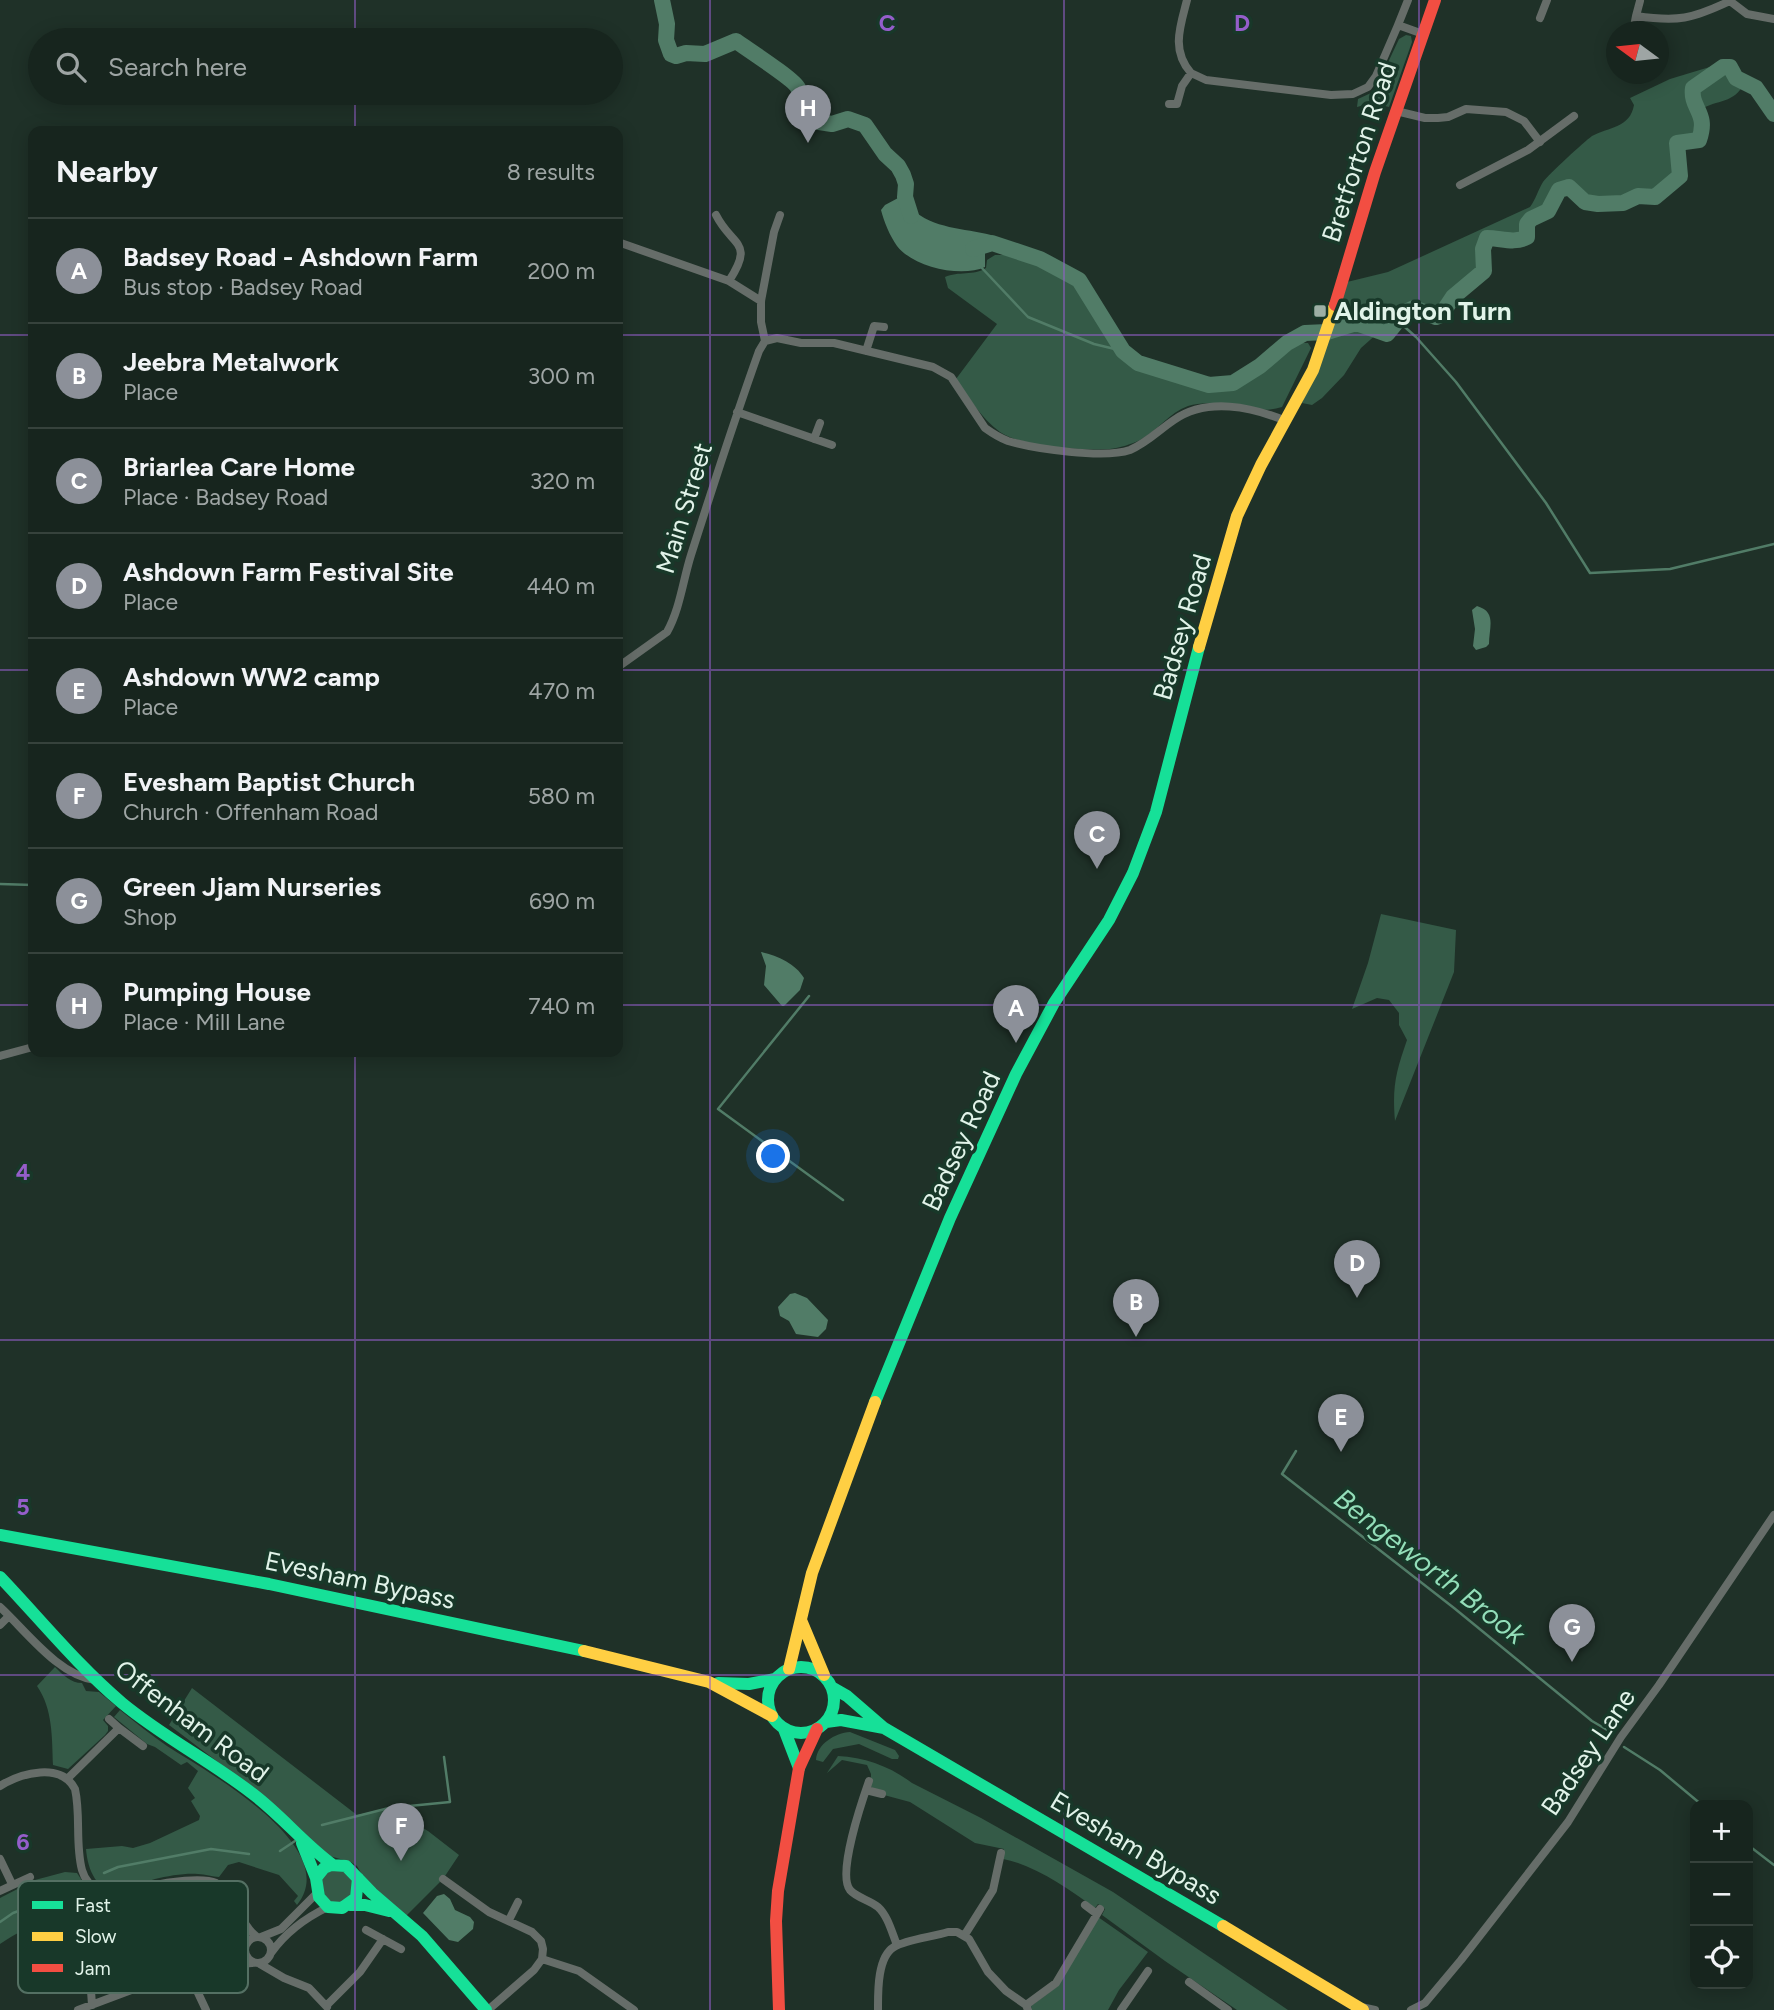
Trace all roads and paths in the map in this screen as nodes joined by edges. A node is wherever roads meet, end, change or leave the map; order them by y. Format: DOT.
graph roads {
  1 [pos="1187,0"];
  2 [pos="1408,0"];
  3 [pos="1435,0"];
  4 [pos="1546,0"];
  5 [pos="1730,0"];
  6 [pos="1640,1"];
  7 [pos="1636,16"];
  8 [pos="1540,18"];
  9 [pos="1774,19"];
  10 [pos="1635,21"];
  11 [pos="1398,25"];
  12 [pos="1423,34"];
  13 [pos="1191,73"];
  14 [pos="1168,104"];
  15 [pos="1396,111"];
  16 [pos="1574,116"];
  17 [pos="1540,142"];
  18 [pos="1460,185"];
  19 [pos="716,215"];
  20 [pos="780,215"];
  21 [pos="623,244"];
  22 [pos="729,281"];
  23 [pos="761,301"];
  24 [pos="884,327"];
  25 [pos="765,341"];
  26 [pos="1323,344"];
  27 [pos="866,351"];
  28 [pos="737,412"];
  29 [pos="1286,421"];
  30 [pos="820,423"];
  31 [pos="814,439"];
  32 [pos="832,446"];
  33 [pos="623,663"];
  34 [pos="28,1048"];
  35 [pos="0,1056"];
  36 [pos="1774,1516"];
  37 [pos="0,1535"];
  38 [pos="0,1577"];
  39 [pos="0,1607"];
  40 [pos="9,1616"];
  41 [pos="801,1620"];
  42 [pos="0,1625"];
  43 [pos="789,1669"];
  44 [pos="824,1675"];
  45 [pos="775,1679"];
  46 [pos="97,1680"];
  47 [pos="709,1682"];
  48 [pos="833,1688"];
  49 [pos="772,1716"];
  50 [pos="109,1719"];
  51 [pos="822,1726"];
  52 [pos="119,1728"];
  53 [pos="784,1728"];
  54 [pos="884,1728"];
  55 [pos="143,1746"];
  56 [pos="799,1768"];
  57 [pos="67,1779"];
  58 [pos="0,1786"];
  59 [pos="881,1794"];
  60 [pos="300,1838"];
  61 [pos="1001,1853"];
  62 [pos="0,1859"];
  63 [pos="333,1865"];
  64 [pos="30,1877"];
  65 [pos="316,1878"];
  66 [pos="358,1878"];
  67 [pos="443,1879"];
  68 [pos="20,1881"];
  69 [pos="90,1881"];
  70 [pos="188,1881"];
  71 [pos="210,1881"];
  72 [pos="18,1882"];
  73 [pos="12,1884"];
  74 [pos="0,1891"];
  75 [pos="316,1894"];
  76 [pos="518,1902"];
  77 [pos="349,1905"];
  78 [pos="1085,1905"];
  79 [pos="328,1907"];
  80 [pos="399,1914"];
  81 [pos="509,1920"];
  82 [pos="248,1926"];
  83 [pos="366,1930"];
  84 [pos="964,1936"];
  85 [pos="259,1937"];
  86 [pos="383,1939"];
  87 [pos="248,1943"];
  88 [pos="897,1945"];
  89 [pos="401,1949"];
  90 [pos="270,1955"];
  91 [pos="248,1958"];
  92 [pos="542,1959"];
  93 [pos="256,1963"];
  94 [pos="248,1964"];
  95 [pos="1148,1971"];
  96 [pos="288,1979"];
  97 [pos="1189,1982"];
  98 [pos="91,1993"];
  99 [pos="127,1993"];
  100 [pos="198,1993"];
  101 [pos="92,2006"];
  102 [pos="1424,2006"];
  103 [pos="327,2008"];
  104 [pos="1027,2008"];
  105 [pos="1361,2008"];
  106 [pos="78,2010"];
  107 [pos="206,2010"];
  108 [pos="487,2010"];
  109 [pos="634,2010"];
  110 [pos="779,2010"];
  111 [pos="878,2010"];
  112 [pos="1121,2010"];
  113 [pos="1228,2010"];
  114 [pos="1375,2010"];
  115 [pos="1411,2010"];
  1 -- 13 [label="street"];
  2 -- 11 [label="street"];
  3 -- 12 [label="main road, Bretforton Road"];
  4 -- 8 [label="street"];
  5 -- 7 [label="street"];
  5 -- 9 [label="street"];
  6 -- 7 [label="street"];
  7 -- 10 [label="street"];
  11 -- 12 [label="street"];
  11 -- 13 [label="street"];
  12 -- 15 [label="main road, Bretforton Road"];
  13 -- 14 [label="street"];
  15 -- 17 [label="street"];
  15 -- 26 [label="main road, Bretforton Road"];
  16 -- 17 [label="street"];
  17 -- 18 [label="street"];
  19 -- 22 [label="street"];
  20 -- 23 [label="street"];
  21 -- 22 [label="street"];
  22 -- 23 [label="street"];
  23 -- 25 [label="street"];
  24 -- 27 [label="street"];
  25 -- 27 [label="street"];
  25 -- 28 [label="street, Main Street"];
  26 -- 29 [label="main road, Badsey Road"];
  27 -- 29 [label="street"];
  28 -- 31 [label="street"];
  28 -- 33 [label="street, Main Street"];
  29 -- 41 [label="main road, Badsey Road"];
  30 -- 31 [label="street"];
  31 -- 32 [label="street"];
  34 -- 35 [label="street"];
  36 -- 102 [label="street, Badsey Lane"];
  37 -- 47 [label="main road, Evesham Bypass"];
  38 -- 46 [label="main road, Offenham Road"];
  39 -- 40 [label="street"];
  40 -- 42 [label="street"];
  40 -- 46 [label="street"];
  41 -- 43 [label="main road, Badsey Road"];
  41 -- 44 [label="main road"];
  43 -- 44 [label="main road"];
  43 -- 45 [label="main road"];
  44 -- 48 [label="main road"];
  45 -- 47 [label="main road, Evesham Bypass"];
  45 -- 49 [label="main road"];
  46 -- 60 [label="main road, Offenham Road"];
  47 -- 49 [label="main road, Evesham Bypass"];
  48 -- 51 [label="main road"];
  48 -- 54 [label="main road, Evesham Bypass"];
  49 -- 53 [label="main road"];
  50 -- 52 [label="street"];
  51 -- 53 [label="main road"];
  51 -- 54 [label="main road, Evesham Bypass"];
  51 -- 56 [label="main road"];
  52 -- 55 [label="street"];
  52 -- 57 [label="street"];
  53 -- 56 [label="main road"];
  54 -- 105 [label="main road, Evesham Bypass"];
  56 -- 110 [label="main road"];
  57 -- 58 [label="street"];
  57 -- 69 [label="street"];
  59 -- 88 [label="street"];
  60 -- 63 [label="main road, Offenham Road"];
  60 -- 65 [label="main road, Offenham Road"];
  61 -- 84 [label="street"];
  62 -- 73 [label="street"];
  63 -- 65 [label="main road"];
  63 -- 66 [label="main road"];
  64 -- 68 [label="street"];
  65 -- 75 [label="main road"];
  66 -- 77 [label="main road"];
  66 -- 80 [label="main road"];
  67 -- 81 [label="street"];
  70 -- 71 [label="street"];
  72 -- 73 [label="street"];
  73 -- 74 [label="street"];
  75 -- 79 [label="main road"];
  75 -- 85 [label="street"];
  76 -- 81 [label="street"];
  77 -- 79 [label="main road"];
  77 -- 80 [label="main road"];
  78 -- 104 [label="street"];
  79 -- 90 [label="street"];
  80 -- 108 [label="main road"];
  81 -- 92 [label="street"];
  82 -- 85 [label="street"];
  83 -- 86 [label="street"];
  84 -- 88 [label="street"];
  84 -- 104 [label="street"];
  85 -- 87 [label="street"];
  85 -- 90 [label="street"];
  86 -- 89 [label="street"];
  86 -- 103 [label="street"];
  88 -- 111 [label="street"];
  90 -- 93 [label="street"];
  90 -- 96 [label="street"];
  91 -- 93 [label="street"];
  92 -- 108 [label="street"];
  92 -- 109 [label="street"];
  93 -- 94 [label="street"];
  93 -- 96 [label="street"];
  95 -- 112 [label="street"];
  96 -- 103 [label="street"];
  97 -- 113 [label="street"];
  98 -- 101 [label="street"];
  99 -- 101 [label="street"];
  100 -- 107 [label="street"];
  101 -- 106 [label="street"];
  102 -- 115 [label="street, Badsey Lane"];
  105 -- 114 [label="street"];
}
